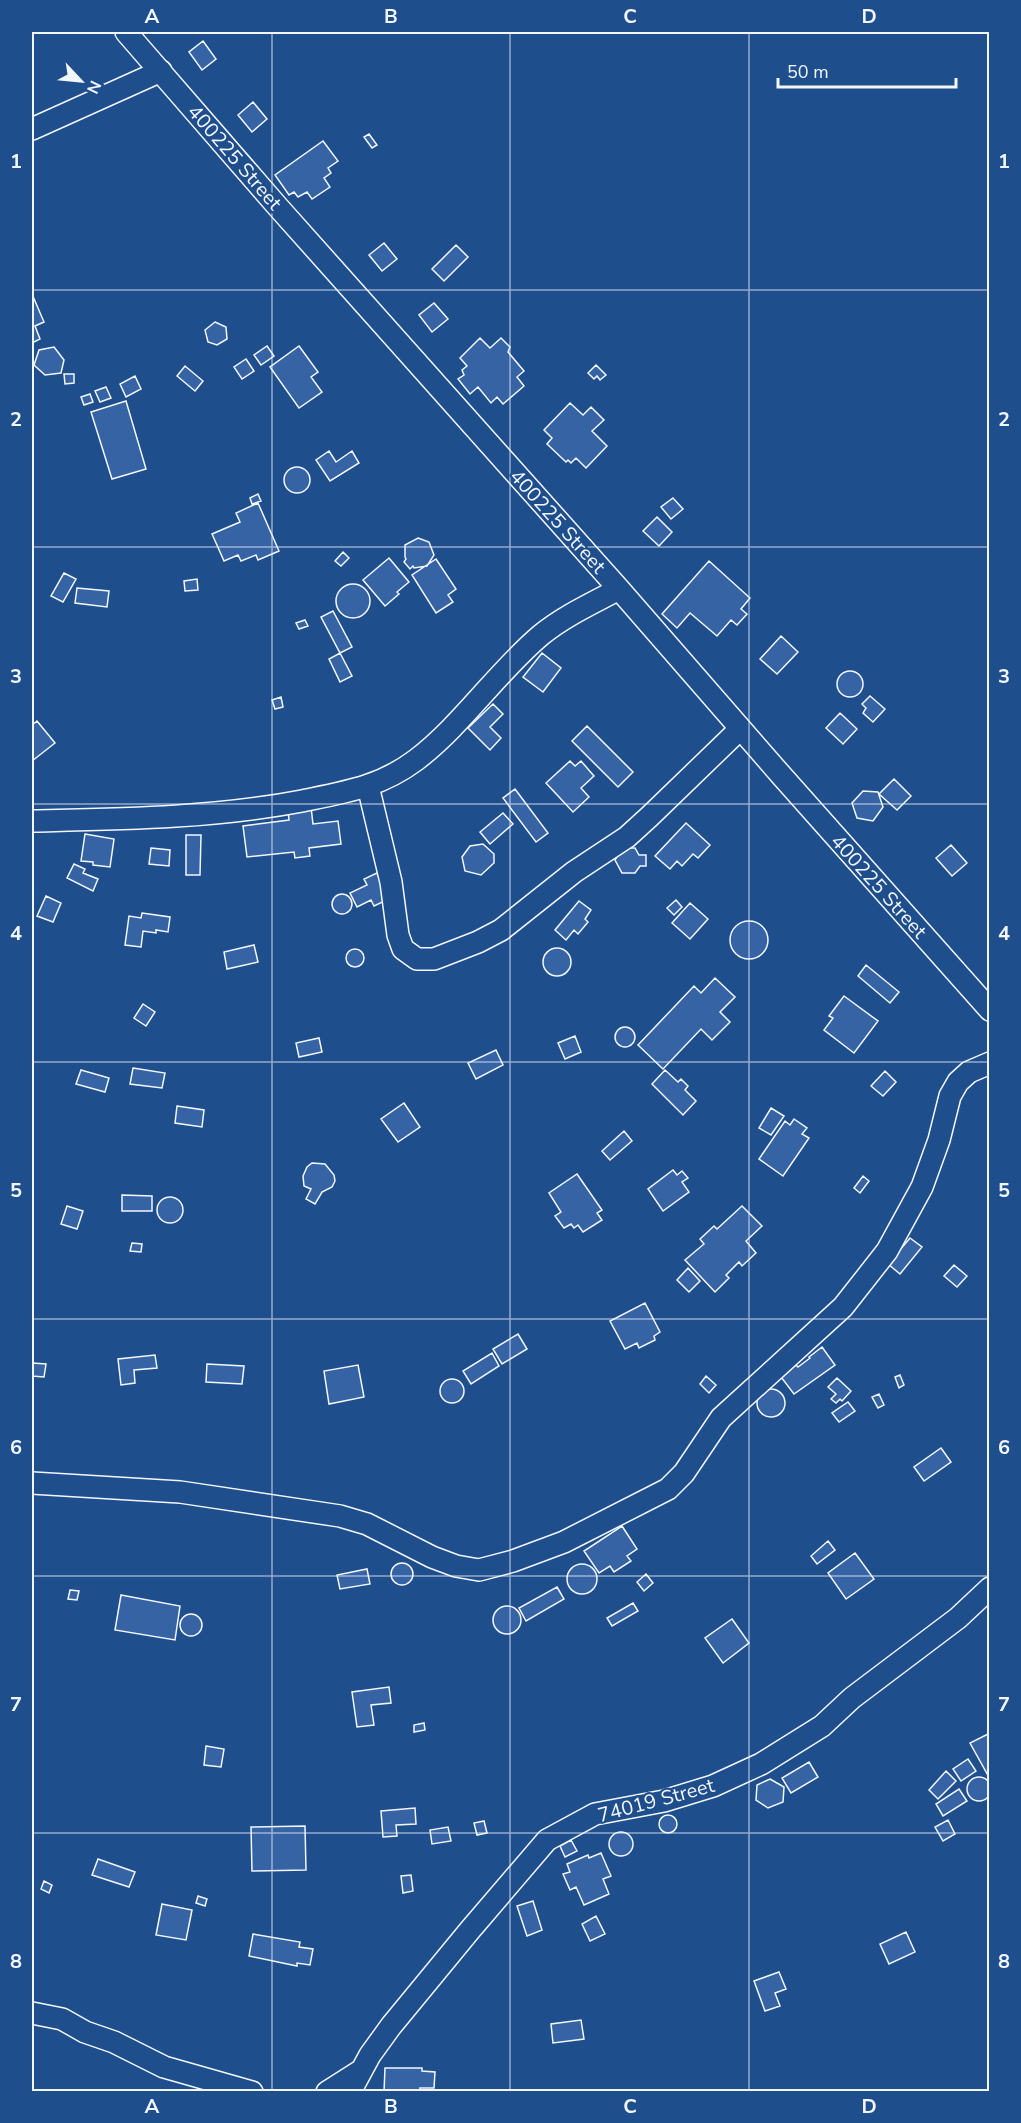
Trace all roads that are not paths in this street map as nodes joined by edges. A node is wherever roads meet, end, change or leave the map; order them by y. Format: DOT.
graph roads {
  1 [pos="126,32"];
  2 [pos="161,71"];
  3 [pos="32,129"];
  4 [pos="619,589"];
  5 [pos="740,729"];
  6 [pos="368,786"];
  7 [pos="32,821"];
  8 [pos="990,1010"];
  9 [pos="990,1063"];
  10 [pos="32,1483"];
  11 [pos="990,1588"];
  12 [pos="32,2013"];
  13 [pos="361,2070"];
  14 [pos="252,2091"];
  15 [pos="327,2091"];
  16 [pos="350,2091"];
  1 -- 2 [label="street, 400225 Street"];
  2 -- 3 [label="street"];
  2 -- 4 [label="street, 400225 Street"];
  4 -- 5 [label="street, 400225 Street"];
  4 -- 6 [label="street"];
  5 -- 6 [label="street"];
  5 -- 8 [label="street, 400225 Street"];
  6 -- 7 [label="street"];
  9 -- 10 [label="street"];
  11 -- 13 [label="street, 74019 Street"];
  12 -- 14 [label="street"];
  13 -- 15 [label="street"];
  13 -- 16 [label="street, 74019 Street"];
}
